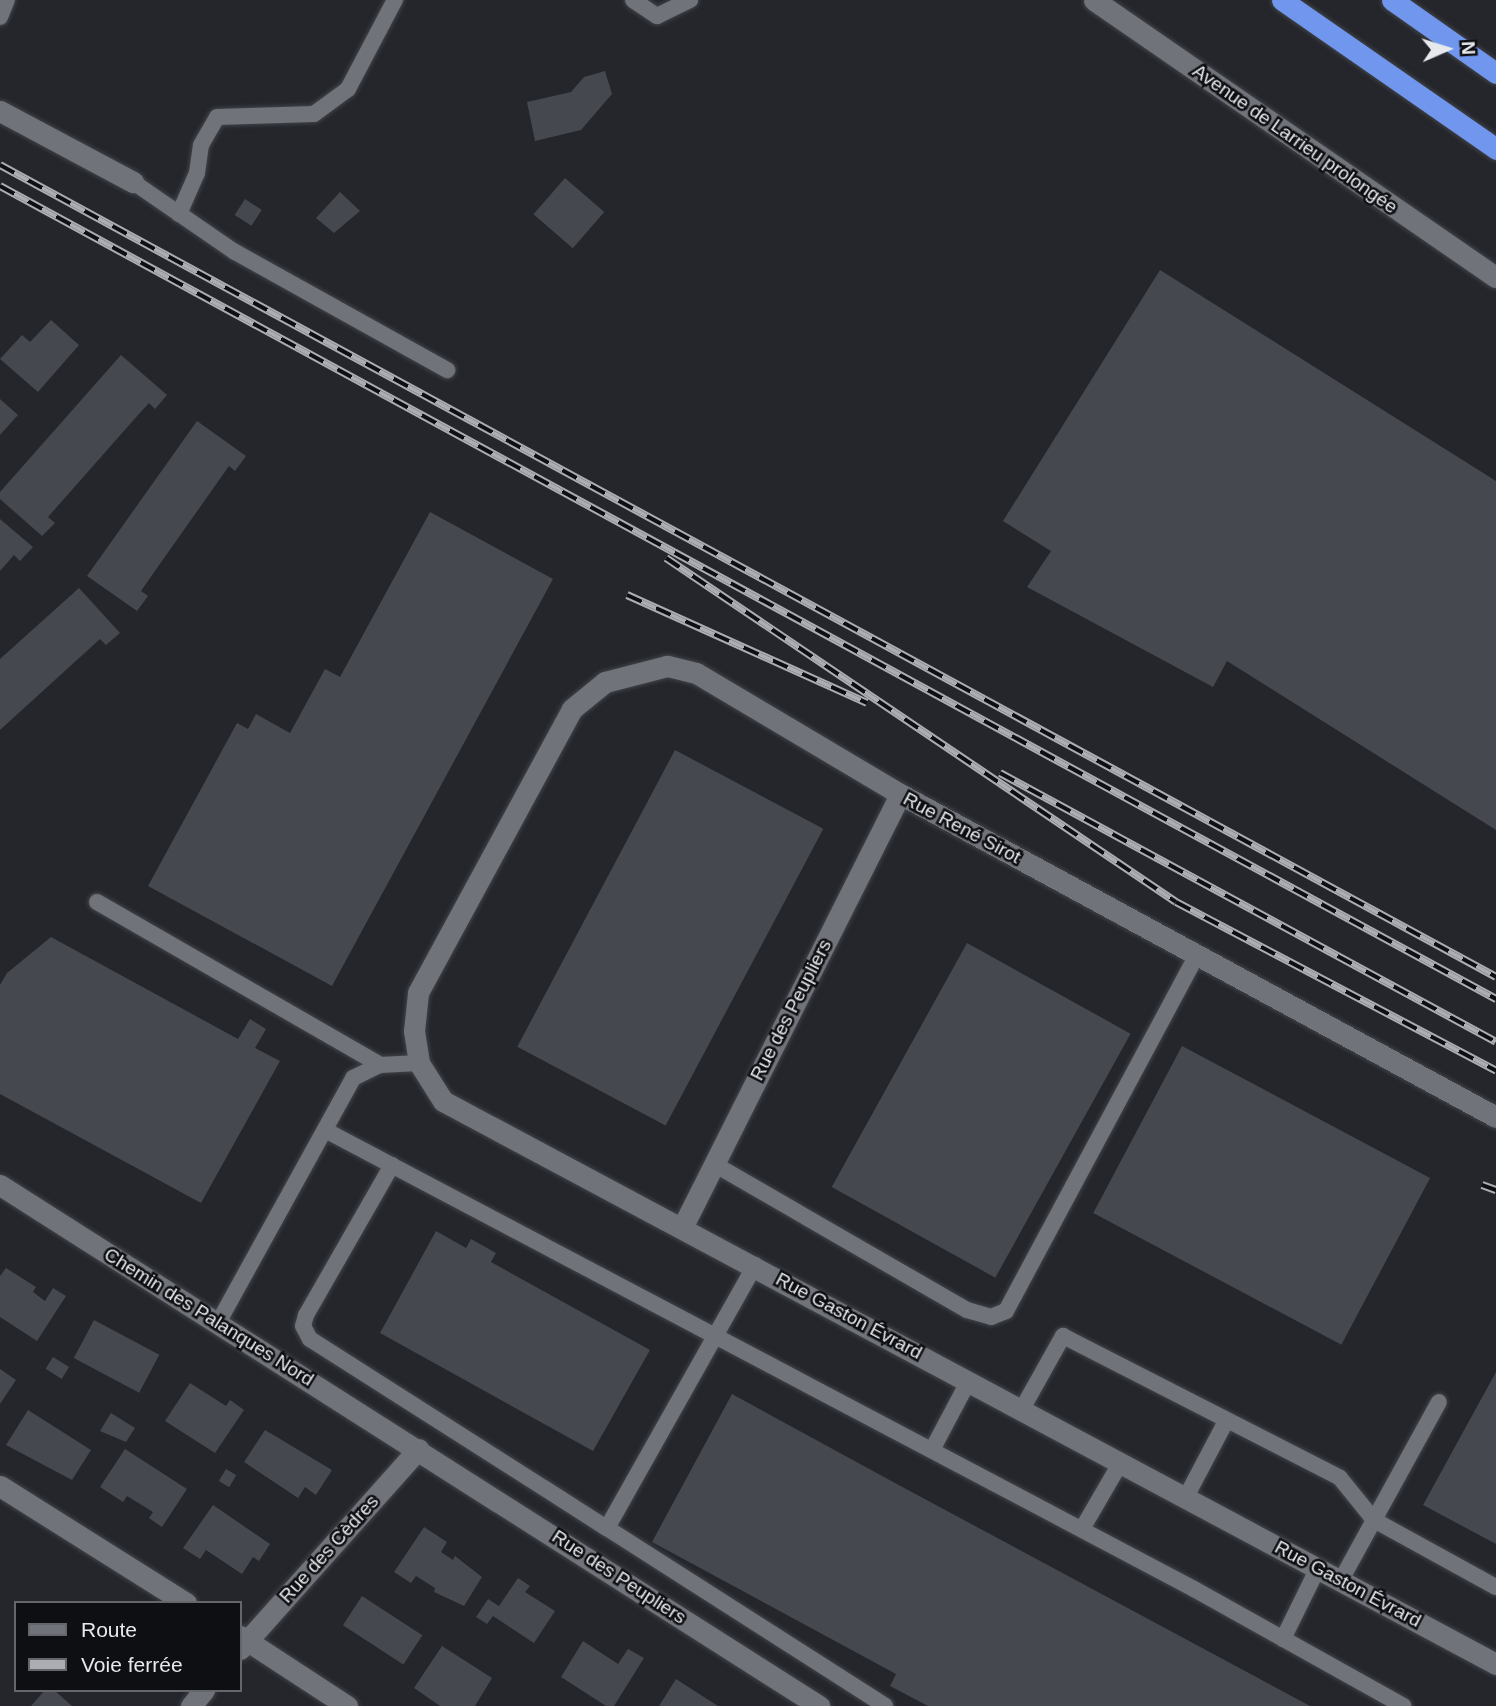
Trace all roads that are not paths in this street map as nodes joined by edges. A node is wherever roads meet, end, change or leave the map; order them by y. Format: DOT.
graph roads {
  1 [pos="7,0"];
  2 [pos="395,0"];
  3 [pos="633,0"];
  4 [pos="690,0"];
  5 [pos="1094,0"];
  6 [pos="1282,0"];
  7 [pos="1392,0"];
  8 [pos="0,17"];
  9 [pos="1496,73"];
  10 [pos="0,111"];
  11 [pos="1496,149"];
  12 [pos="132,182"];
  13 [pos="179,214"];
  14 [pos="1496,277"];
  15 [pos="447,370"];
  16 [pos="900,794"];
  17 [pos="495,852"];
  18 [pos="97,902"];
  19 [pos="1197,955"];
  20 [pos="419,1063"];
  21 [pos="380,1065"];
  22 [pos="1496,1117"];
  23 [pos="325,1130"];
  24 [pos="714,1164"];
  25 [pos="392,1165"];
  26 [pos="0,1185"];
  27 [pos="683,1226"];
  28 [pos="755,1265"];
  29 [pos="218,1323"];
  30 [pos="717,1336"];
  31 [pos="969,1380"];
  32 [pos="1439,1402"];
  33 [pos="1022,1409"];
  34 [pos="1226,1421"];
  35 [pos="418,1449"];
  36 [pos="932,1450"];
  37 [pos="1121,1462"];
  38 [pos="0,1486"];
  39 [pos="1186,1497"];
  40 [pos="1374,1520"];
  41 [pos="607,1528"];
  42 [pos="1082,1529"];
  43 [pos="1318,1568"];
  44 [pos="1341,1580"];
  45 [pos="1496,1587"];
  46 [pos="183,1601"];
  47 [pos="1283,1639"];
  48 [pos="242,1642"];
  49 [pos="1496,1664"];
  50 [pos="202,1692"];
  51 [pos="191,1706"];
  52 [pos="347,1706"];
  53 [pos="819,1706"];
  54 [pos="884,1706"];
  55 [pos="1403,1706"];
  1 -- 8 [label="lane"];
  2 -- 13 [label="lane"];
  3 -- 4 [label="lane"];
  5 -- 14 [label="street, Avenue de Larrieu prolongée"];
  6 -- 11 [label="highway"];
  7 -- 9 [label="highway"];
  10 -- 12 [label="street"];
  12 -- 13 [label="lane"];
  13 -- 15 [label="lane"];
  16 -- 17 [label="street, Rue René Sirot"];
  16 -- 19 [label="street, Rue René Sirot"];
  16 -- 24 [label="street, Rue des Peupliers"];
  17 -- 20 [label="street, Rue Gaston Évrard"];
  18 -- 21 [label="lane"];
  19 -- 22 [label="street, Rue René Sirot"];
  19 -- 24 [label="lane"];
  20 -- 21 [label="lane"];
  20 -- 27 [label="street, Rue Gaston Évrard"];
  21 -- 23 [label="lane"];
  23 -- 25 [label="lane"];
  23 -- 29 [label="lane"];
  24 -- 27 [label="street, Rue des Peupliers"];
  25 -- 30 [label="lane"];
  25 -- 41 [label="lane"];
  26 -- 29 [label="street, Chemin des Palanques Nord"];
  27 -- 28 [label="street, Rue Gaston Évrard"];
  28 -- 30 [label="lane"];
  28 -- 31 [label="street, Rue Gaston Évrard"];
  29 -- 35 [label="street, Chemin des Palanques Nord"];
  30 -- 36 [label="lane"];
  30 -- 41 [label="lane"];
  31 -- 33 [label="street, Rue Gaston Évrard"];
  31 -- 36 [label="lane"];
  32 -- 40 [label="lane"];
  33 -- 34 [label="lane"];
  33 -- 37 [label="street, Rue Gaston Évrard"];
  34 -- 39 [label="lane"];
  34 -- 40 [label="lane"];
  35 -- 48 [label="street, Rue des Cèdres"];
  35 -- 53 [label="street, Rue des Peupliers"];
  36 -- 42 [label="lane"];
  37 -- 39 [label="street, Rue Gaston Évrard"];
  37 -- 42 [label="lane"];
  38 -- 46 [label="street"];
  39 -- 43 [label="street, Rue Gaston Évrard"];
  40 -- 44 [label="lane"];
  40 -- 45 [label="lane"];
  41 -- 54 [label="lane"];
  42 -- 47 [label="lane"];
  43 -- 44 [label="street, Rue Gaston Évrard"];
  43 -- 47 [label="lane"];
  44 -- 49 [label="street, Rue Gaston Évrard"];
  47 -- 55 [label="lane"];
  48 -- 52 [label="street"];
  50 -- 51 [label="street"];
}
